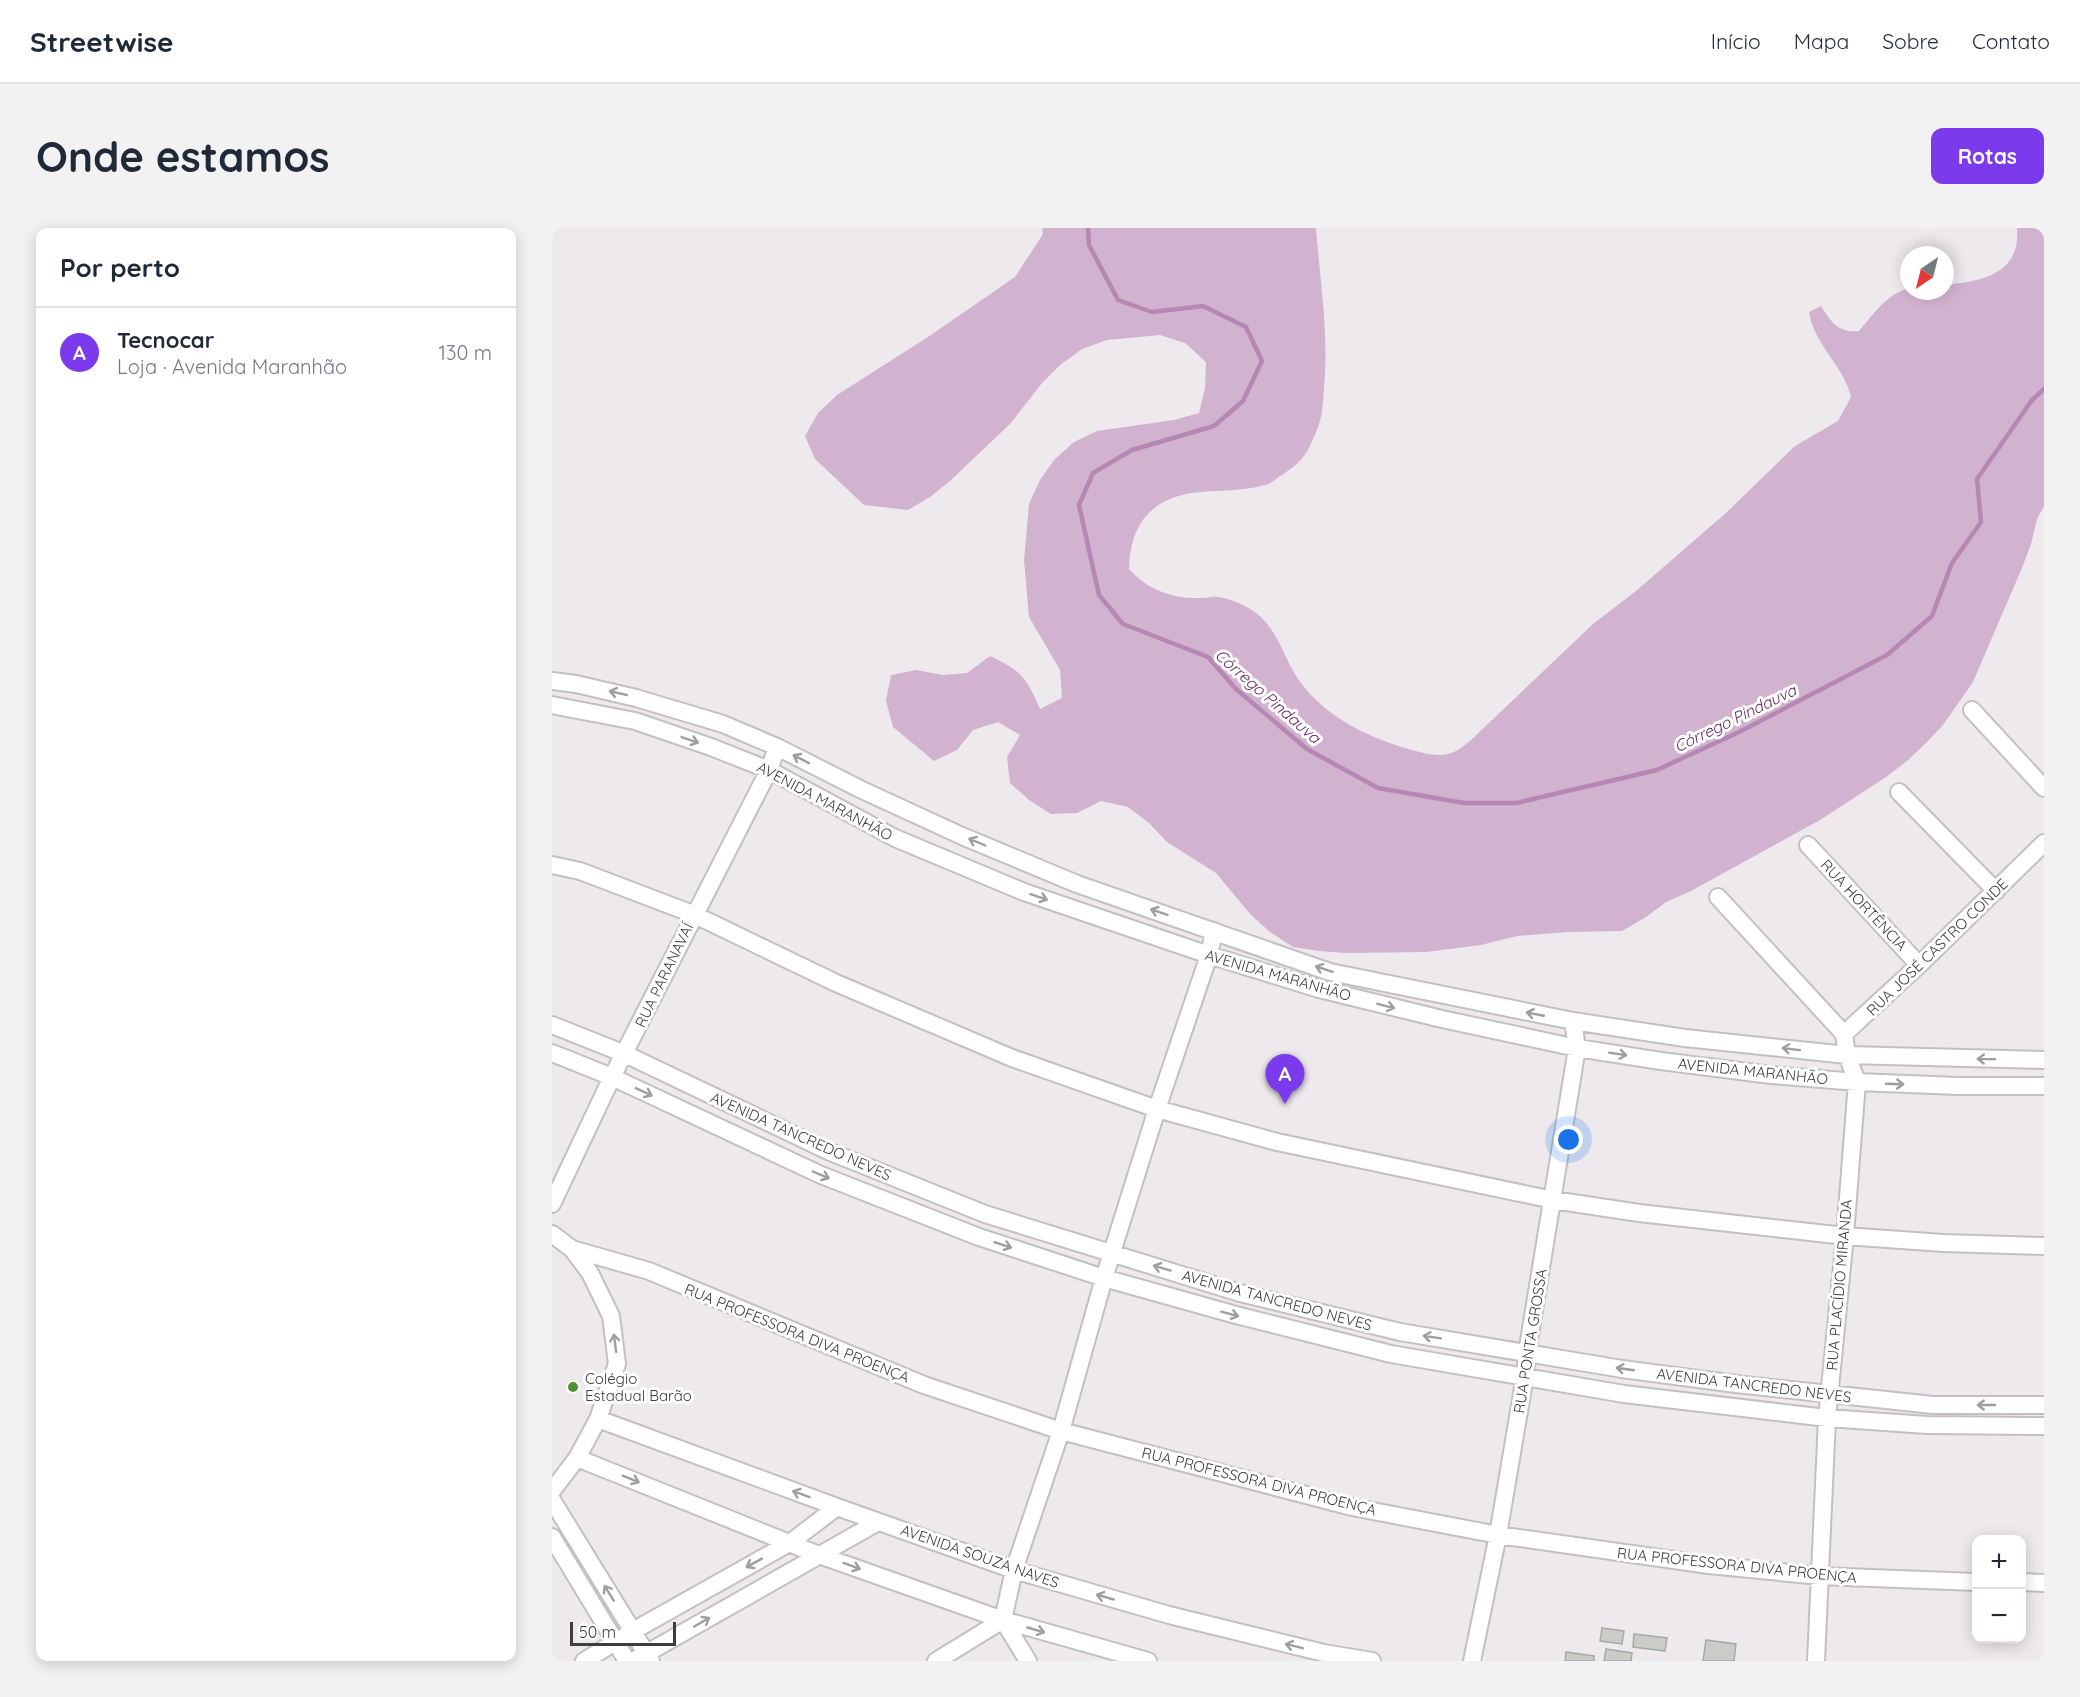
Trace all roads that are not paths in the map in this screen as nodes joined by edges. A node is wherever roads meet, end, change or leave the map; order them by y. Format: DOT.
graph roads {
  1 [pos="552,681"];
  2 [pos="552,705"];
  3 [pos="1972,710"];
  4 [pos="777,747"];
  5 [pos="769,770"];
  6 [pos="2044,788"];
  7 [pos="1899,792"];
  8 [pos="2044,843"];
  9 [pos="1808,845"];
  10 [pos="552,865"];
  11 [pos="1996,891"];
  12 [pos="1718,897"];
  13 [pos="693,914"];
  14 [pos="1214,931"];
  15 [pos="1209,955"];
  16 [pos="1919,965"];
  17 [pos="1573,1021"];
  18 [pos="552,1025"];
  19 [pos="1844,1034"];
  20 [pos="1577,1048"];
  21 [pos="552,1053"];
  22 [pos="625,1054"];
  23 [pos="1847,1055"];
  24 [pos="2044,1060"];
  25 [pos="612,1077"];
  26 [pos="1857,1082"];
  27 [pos="2044,1086"];
  28 [pos="1156,1109"];
  29 [pos="1553,1200"];
  30 [pos="552,1204"];
  31 [pos="552,1234"];
  32 [pos="1845,1236"];
  33 [pos="2044,1246"];
  34 [pos="572,1249"];
  35 [pos="1112,1253"];
  36 [pos="1104,1278"];
  37 [pos="1527,1353"];
  38 [pos="1525,1376"];
  39 [pos="1829,1394"];
  40 [pos="2044,1405"];
  41 [pos="1827,1418"];
  42 [pos="598,1419"];
  43 [pos="2044,1426"];
  44 [pos="1061,1431"];
  45 [pos="577,1458"];
  46 [pos="552,1491"];
  47 [pos="552,1500"];
  48 [pos="837,1508"];
  49 [pos="878,1522"];
  50 [pos="1498,1535"];
  51 [pos="552,1537"];
  52 [pos="791,1542"];
  53 [pos="819,1555"];
  54 [pos="1014,1570"];
  55 [pos="1820,1576"];
  56 [pos="1972,1582"];
  57 [pos="2026,1582"];
  58 [pos="2044,1583"];
  59 [pos="1003,1620"];
  60 [pos="633,1631"];
  61 [pos="615,1642"];
  62 [pos="643,1658"];
  63 [pos="584,1661"];
  64 [pos="627,1661"];
  65 [pos="936,1661"];
  66 [pos="1028,1661"];
  67 [pos="1148,1661"];
  68 [pos="1372,1661"];
  69 [pos="1472,1661"];
  70 [pos="1816,1661"];
  4 -- 1 [label="street, AVENIDA MARANHÃO, one-way"];
  2 -- 5 [label="street, AVENIDA MARANHÃO, one-way"];
  3 -- 6 [label="street"];
  4 -- 5 [label="street, RUA PARANAVAÍ"];
  14 -- 4 [label="street, AVENIDA MARANHÃO, one-way"];
  5 -- 13 [label="street, RUA PARANAVAÍ"];
  5 -- 15 [label="street, AVENIDA MARANHÃO, one-way"];
  7 -- 11 [label="street"];
  8 -- 11 [label="street, RUA JOSÉ CASTRO CONDE"];
  9 -- 16 [label="street, RUA HORTÊNCIA"];
  10 -- 13 [label="street"];
  11 -- 16 [label="street, RUA JOSÉ CASTRO CONDE"];
  12 -- 19 [label="street"];
  13 -- 22 [label="street, RUA PARANAVAÍ"];
  13 -- 28 [label="street"];
  14 -- 15 [label="street"];
  17 -- 14 [label="street, AVENIDA MARANHÃO, one-way"];
  15 -- 20 [label="street, AVENIDA MARANHÃO, one-way"];
  15 -- 28 [label="street"];
  16 -- 19 [label="street, RUA JOSÉ CASTRO CONDE"];
  17 -- 20 [label="street, RUA PONTA GROSSA"];
  23 -- 17 [label="street, AVENIDA MARANHÃO, one-way"];
  18 -- 22 [label="street, AVENIDA TANCREDO NEVES"];
  19 -- 23 [label="street"];
  20 -- 26 [label="street, AVENIDA MARANHÃO, one-way"];
  20 -- 29 [label="street, RUA PONTA GROSSA"];
  21 -- 25 [label="street, AVENIDA TANCREDO NEVES"];
  22 -- 25 [label="street, RUA PARANAVAÍ"];
  22 -- 35 [label="street, AVENIDA TANCREDO NEVES"];
  24 -- 23 [label="street, AVENIDA MARANHÃO, one-way"];
  23 -- 26 [label="street, RUA PLACÍDIO MIRANDA"];
  25 -- 30 [label="street, RUA PARANAVAÍ"];
  25 -- 36 [label="street, AVENIDA TANCREDO NEVES, one-way"];
  26 -- 27 [label="street, AVENIDA MARANHÃO, one-way"];
  26 -- 32 [label="street, RUA PLACÍDIO MIRANDA"];
  28 -- 29 [label="street"];
  28 -- 35 [label="street"];
  29 -- 32 [label="street"];
  29 -- 37 [label="street, RUA PONTA GROSSA"];
  31 -- 34 [label="street"];
  32 -- 33 [label="street"];
  32 -- 39 [label="street, RUA PLACÍDIO MIRANDA"];
  42 -- 34 [label="street, one-way"];
  34 -- 44 [label="street, RUA PROFESSORA DIVA PROENÇA"];
  35 -- 36 [label="street"];
  37 -- 35 [label="street, AVENIDA TANCREDO NEVES, one-way"];
  36 -- 38 [label="street, AVENIDA TANCREDO NEVES, one-way"];
  36 -- 44 [label="street"];
  37 -- 38 [label="street, RUA PONTA GROSSA"];
  39 -- 37 [label="street, AVENIDA TANCREDO NEVES, one-way"];
  38 -- 41 [label="street, AVENIDA TANCREDO NEVES"];
  38 -- 50 [label="street, RUA PONTA GROSSA"];
  40 -- 39 [label="street, AVENIDA TANCREDO NEVES, one-way"];
  39 -- 41 [label="street, RUA PLACÍDIO MIRANDA"];
  41 -- 43 [label="street, AVENIDA TANCREDO NEVES"];
  41 -- 55 [label="street, RUA PLACÍDIO MIRANDA"];
  42 -- 45 [label="street"];
  48 -- 42 [label="street, AVENIDA SOUZA NAVES, one-way"];
  44 -- 50 [label="street, RUA PROFESSORA DIVA PROENÇA"];
  44 -- 54 [label="street"];
  45 -- 46 [label="street"];
  45 -- 52 [label="street, one-way"];
  60 -- 47 [label="street, one-way"];
  48 -- 49 [label="street, AVENIDA SOUZA NAVES"];
  48 -- 52 [label="street"];
  49 -- 53 [label="street"];
  49 -- 54 [label="street, AVENIDA SOUZA NAVES"];
  50 -- 55 [label="street, RUA PROFESSORA DIVA PROENÇA"];
  50 -- 69 [label="street, RUA PONTA GROSSA"];
  51 -- 61 [label="street"];
  52 -- 53 [label="street"];
  52 -- 60 [label="street, one-way"];
  53 -- 59 [label="street, one-way"];
  62 -- 53 [label="street, one-way"];
  54 -- 59 [label="street"];
  68 -- 54 [label="street, AVENIDA SOUZA NAVES, one-way"];
  55 -- 56 [label="street, RUA PROFESSORA DIVA PROENÇA"];
  55 -- 70 [label="street, RUA PLACÍDIO MIRANDA"];
  57 -- 58 [label="street"];
  59 -- 65 [label="street"];
  59 -- 66 [label="street"];
  59 -- 67 [label="street, one-way"];
  60 -- 61 [label="street"];
  60 -- 62 [label="street"];
  61 -- 63 [label="street"];
  61 -- 64 [label="street"];
}
